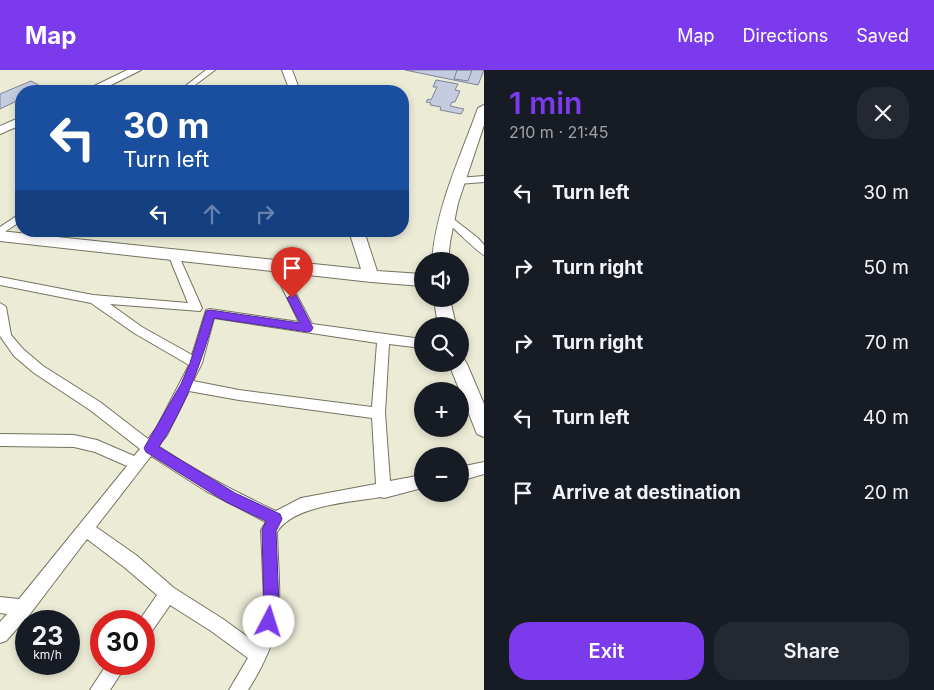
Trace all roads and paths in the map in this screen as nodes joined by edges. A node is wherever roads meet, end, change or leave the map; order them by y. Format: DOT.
graph roads {
  1 [pos="136,70"];
  2 [pos="211,70"];
  3 [pos="287,70"];
  4 [pos="103,85"];
  5 [pos="192,85"];
  6 [pos="293,85"];
  7 [pos="484,108"];
  8 [pos="15,124"];
  9 [pos="0,130"];
  10 [pos="484,179"];
  11 [pos="458,181"];
  12 [pos="447,216"];
  13 [pos="15,221"];
  14 [pos="0,232"];
  15 [pos="0,236"];
  16 [pos="358,237"];
  17 [pos="441,252"];
  18 [pos="484,252"];
  19 [pos="173,254"];
  20 [pos="277,267"];
  21 [pos="371,276"];
  22 [pos="414,279"];
  23 [pos="0,281"];
  24 [pos="93,299"];
  25 [pos="0,307"];
  26 [pos="196,308"];
  27 [pos="210,313"];
  28 [pos="308,328"];
  29 [pos="383,339"];
  30 [pos="414,342"];
  31 [pos="196,363"];
  32 [pos="461,372"];
  33 [pos="186,385"];
  34 [pos="378,413"];
  35 [pos="484,428"];
  36 [pos="0,440"];
  37 [pos="150,448"];
  38 [pos="136,463"];
  39 [pos="484,468"];
  40 [pos="469,472"];
  41 [pos="414,484"];
  42 [pos="384,491"];
  43 [pos="276,519"];
  44 [pos="86,529"];
  45 [pos="168,594"];
  46 [pos="0,605"];
  47 [pos="24,608"];
  48 [pos="155,612"];
  49 [pos="0,635"];
  50 [pos="259,656"];
  51 [pos="110,675"];
  52 [pos="99,690"];
  53 [pos="238,690"];
  1 -- 4 [label="street"];
  2 -- 5 [label="street"];
  3 -- 6 [label="street"];
  7 -- 11 [label="street"];
  8 -- 9 [label="street"];
  10 -- 11 [label="street"];
  11 -- 12 [label="street"];
  12 -- 17 [label="street"];
  12 -- 18 [label="street"];
  13 -- 14 [label="street"];
  15 -- 19 [label="street"];
  16 -- 21 [label="street"];
  19 -- 20 [label="street"];
  19 -- 26 [label="street"];
  20 -- 21 [label="street"];
  20 -- 28 [label="street"];
  21 -- 22 [label="street"];
  23 -- 24 [label="street"];
  24 -- 26 [label="street"];
  24 -- 31 [label="street"];
  25 -- 37 [label="street"];
  26 -- 27 [label="street"];
  27 -- 28 [label="street"];
  27 -- 31 [label="street"];
  28 -- 29 [label="street"];
  29 -- 30 [label="street"];
  29 -- 34 [label="street"];
  31 -- 33 [label="street"];
  32 -- 35 [label="street"];
  33 -- 34 [label="street"];
  33 -- 37 [label="street"];
  34 -- 42 [label="street"];
  36 -- 38 [label="street"];
  37 -- 38 [label="street"];
  37 -- 43 [label="street"];
  38 -- 44 [label="street"];
  39 -- 40 [label="street"];
  41 -- 42 [label="street"];
  42 -- 43 [label="street"];
  43 -- 50 [label="street"];
  44 -- 45 [label="street"];
  44 -- 47 [label="street"];
  45 -- 48 [label="street"];
  45 -- 50 [label="street"];
  46 -- 47 [label="street"];
  47 -- 49 [label="street"];
  50 -- 53 [label="street"];
  51 -- 52 [label="street"];
}
